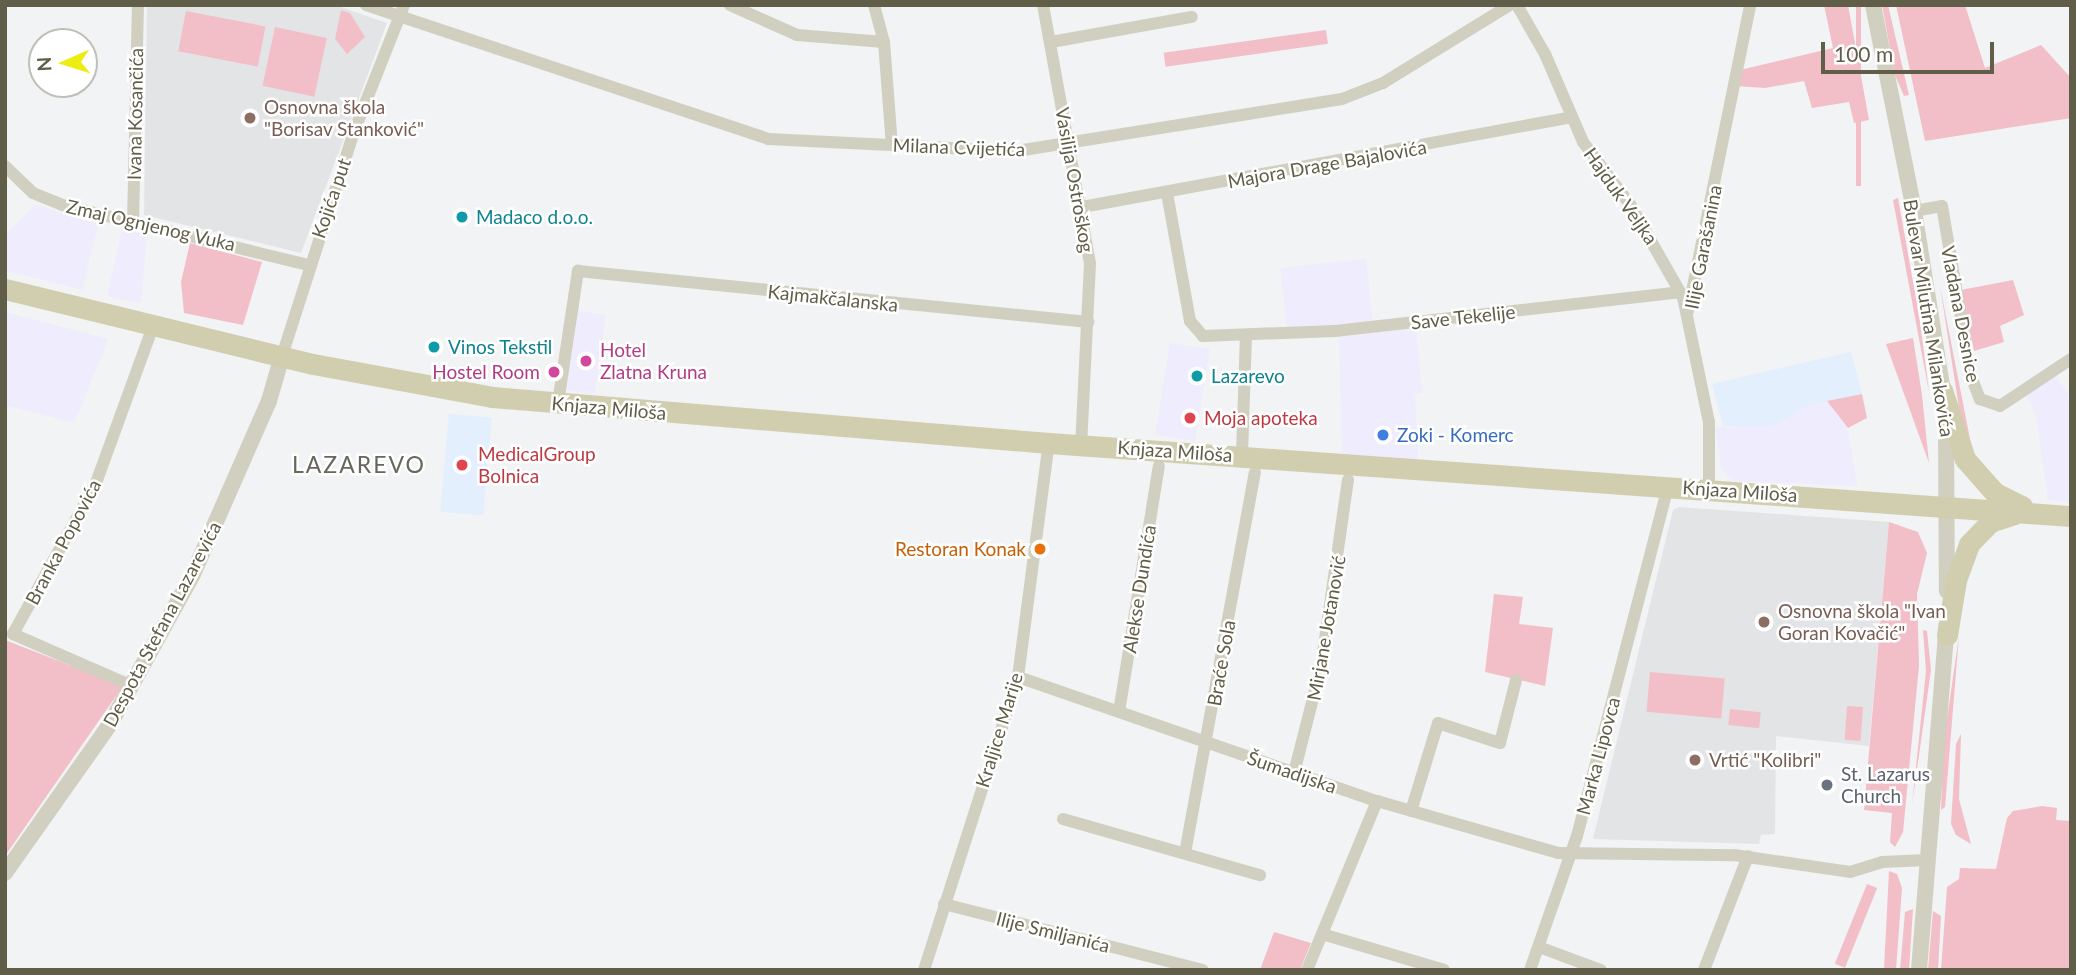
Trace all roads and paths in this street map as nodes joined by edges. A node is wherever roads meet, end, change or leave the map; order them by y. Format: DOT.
graph roads {
  1 [pos="138,5"];
  2 [pos="366,5"];
  3 [pos="730,5"];
  4 [pos="874,5"];
  5 [pos="1043,5"];
  6 [pos="1510,5"];
  7 [pos="1517,5"];
  8 [pos="1750,5"];
  9 [pos="1873,5"];
  10 [pos="402,10"];
  11 [pos="1192,18"];
  12 [pos="884,42"];
  13 [pos="1051,42"];
  14 [pos="1572,117"];
  15 [pos="892,145"];
  16 [pos="1068,145"];
  17 [pos="5,166"];
  18 [pos="1167,193"];
  19 [pos="1082,206"];
  20 [pos="1914,211"];
  21 [pos="133,223"];
  22 [pos="308,265"];
  23 [pos="5,289"];
  24 [pos="1680,292"];
  25 [pos="1688,312"];
  26 [pos="1088,322"];
  27 [pos="153,326"];
  28 [pos="1245,337"];
  29 [pos="282,356"];
  30 [pos="2071,359"];
  31 [pos="1942,390"];
  32 [pos="558,403"];
  33 [pos="1049,443"];
  34 [pos="1081,444"];
  35 [pos="1249,463"];
  36 [pos="1159,466"];
  37 [pos="1348,480"];
  38 [pos="1668,486"];
  39 [pos="1709,490"];
  40 [pos="1948,507"];
  41 [pos="2034,511"];
  42 [pos="2071,516"];
  43 [pos="1947,635"];
  44 [pos="1018,677"];
  45 [pos="1516,680"];
  46 [pos="132,686"];
  47 [pos="1119,712"];
  48 [pos="1207,743"];
  49 [pos="1294,774"];
  50 [pos="1377,801"];
  51 [pos="1411,811"];
  52 [pos="1063,819"];
  53 [pos="1185,853"];
  54 [pos="1570,854"];
  55 [pos="1748,856"];
  56 [pos="1927,860"];
  57 [pos="5,873"];
  58 [pos="1260,875"];
  59 [pos="944,904"];
  60 [pos="1322,934"];
  61 [pos="1539,947"];
  62 [pos="924,970"];
  63 [pos="1203,970"];
  64 [pos="1307,970"];
  65 [pos="1444,970"];
  66 [pos="1531,970"];
  67 [pos="1601,970"];
  68 [pos="1704,970"];
  69 [pos="1919,970"];
  1 -- 21 [label="street, Ivana Kosančića"];
  2 -- 10 [label="street, Milana Cvijetića"];
  3 -- 12 [label="street"];
  4 -- 12 [label="street"];
  5 -- 13 [label="street, Vasilija Ostroškog"];
  6 -- 16 [label="street, Milana Cvijetića"];
  7 -- 14 [label="street, Hajduk Veljka"];
  8 -- 25 [label="street, Ilije Garašanina"];
  9 -- 20 [label="street, Bulevar Milutina Milankovića"];
  10 -- 15 [label="street, Milana Cvijetića"];
  10 -- 22 [label="street, Kojića put"];
  11 -- 13 [label="street"];
  12 -- 15 [label="street"];
  13 -- 16 [label="street, Vasilija Ostroškog"];
  14 -- 18 [label="street, Majora Drage Bajalovića"];
  14 -- 24 [label="street, Hajduk Veljka"];
  15 -- 16 [label="street, Milana Cvijetića"];
  16 -- 19 [label="street, Vasilija Ostroškog"];
  17 -- 21 [label="street, Zmaj Ognjenog Vuka"];
  18 -- 19 [label="street, Majora Drage Bajalovića"];
  18 -- 28 [label="street, Save Tekelije"];
  19 -- 26 [label="street, Vasilija Ostroškog"];
  20 -- 30 [label="street, Vladana Desnice"];
  20 -- 31 [label="street, Bulevar Milutina Milankovića"];
  21 -- 22 [label="street, Zmaj Ognjenog Vuka"];
  22 -- 29 [label="street, Kojića put"];
  23 -- 27 [label="main road"];
  24 -- 25 [label="street, Hajduk Veljka"];
  24 -- 28 [label="street, Save Tekelije"];
  25 -- 39 [label="street, Ilije Garašanina"];
  26 -- 32 [label="street, Kajmakčalanska"];
  26 -- 34 [label="street, Vasilija Ostroškog"];
  27 -- 29 [label="main road"];
  27 -- 46 [label="street, Branka Popovića"];
  28 -- 35 [label="street, Braće Sola"];
  29 -- 32 [label="main road, Knjaza Miloša"];
  29 -- 46 [label="street, Despota Stefana Lazarevića"];
  31 -- 40 [label="street, Bulevar Milutina Milankovića"];
  31 -- 41 [label="main road"];
  32 -- 33 [label="main road, Knjaza Miloša"];
  33 -- 34 [label="main road, Knjaza Miloša"];
  33 -- 44 [label="street, Kraljice Marije"];
  34 -- 35 [label="main road, Knjaza Miloša"];
  35 -- 38 [label="main road, Knjaza Miloša"];
  35 -- 48 [label="street, Braće Sola"];
  36 -- 47 [label="street, Alekse Dundića"];
  37 -- 49 [label="street, Mirjane Jotanović"];
  38 -- 39 [label="main road, Knjaza Miloša"];
  38 -- 54 [label="street, Marka Lipovca"];
  39 -- 40 [label="main road, Knjaza Miloša"];
  40 -- 41 [label="main road, Knjaza Miloša"];
  40 -- 43 [label="street, Bulevar Milutina Milankovića"];
  41 -- 42 [label="main road, Knjaza Miloša"];
  41 -- 43 [label="main road"];
  43 -- 56 [label="street, Bulevar Milutina Milankovića"];
  44 -- 47 [label="street, Šumadijska"];
  44 -- 59 [label="street, Kraljice Marije"];
  45 -- 51 [label="street"];
  46 -- 57 [label="street, Despota Stefana Lazarevića"];
  47 -- 48 [label="street, Šumadijska"];
  48 -- 49 [label="street, Šumadijska"];
  48 -- 53 [label="street, Braće Sola"];
  49 -- 50 [label="street, Šumadijska"];
  50 -- 51 [label="street, Šumadijska"];
  50 -- 60 [label="street"];
  51 -- 54 [label="street, Šumadijska"];
  52 -- 53 [label="street"];
  53 -- 58 [label="street"];
  54 -- 55 [label="street"];
  54 -- 61 [label="street, Marka Lipovca"];
  55 -- 56 [label="street"];
  55 -- 68 [label="street"];
  56 -- 69 [label="street, Bulevar Milutina Milankovića"];
  59 -- 62 [label="street, Kraljice Marije"];
  59 -- 63 [label="street, Ilije Smiljanića"];
  60 -- 64 [label="street"];
  60 -- 65 [label="street"];
  61 -- 66 [label="street, Marka Lipovca"];
  61 -- 67 [label="street"];
}
